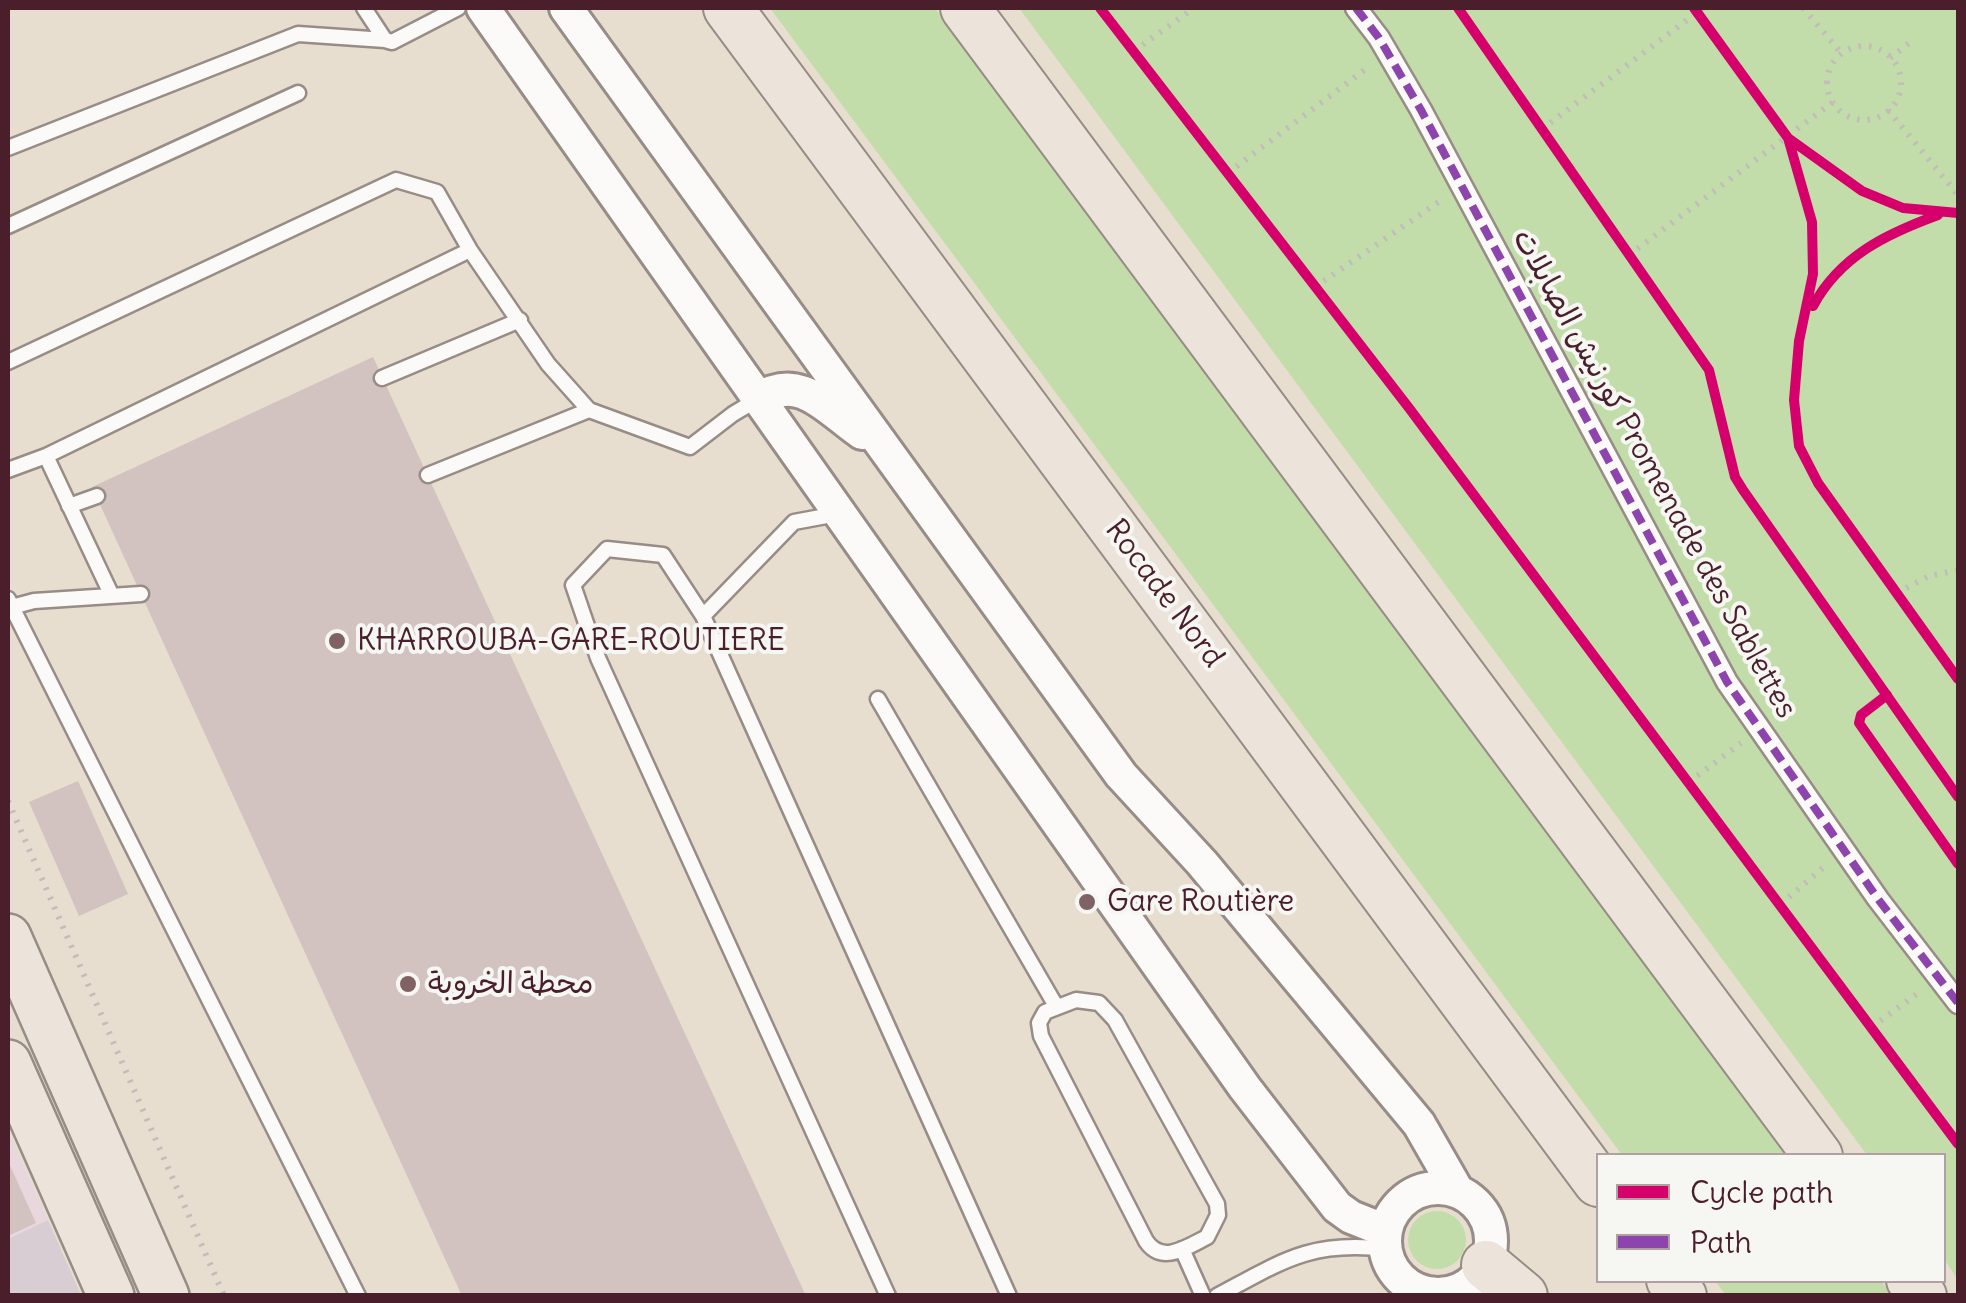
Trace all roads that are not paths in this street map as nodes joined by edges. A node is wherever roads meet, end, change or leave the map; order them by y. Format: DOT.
graph roads {
  1 [pos="364,8"];
  2 [pos="458,8"];
  3 [pos="483,8"];
  4 [pos="539,8"];
  5 [pos="566,8"];
  6 [pos="728,8"];
  7 [pos="965,8"];
  8 [pos="1356,8"];
  9 [pos="384,40"];
  10 [pos="592,42"];
  11 [pos="298,93"];
  12 [pos="8,148"];
  13 [pos="8,226"];
  14 [pos="470,250"];
  15 [pos="520,320"];
  16 [pos="8,362"];
  17 [pos="382,378"];
  18 [pos="759,398"];
  19 [pos="589,410"];
  20 [pos="888,452"];
  21 [pos="46,456"];
  22 [pos="8,470"];
  23 [pos="428,475"];
  24 [pos="97,496"];
  25 [pos="69,506"];
  26 [pos="841,514"];
  27 [pos="141,594"];
  28 [pos="112,596"];
  29 [pos="9,605"];
  30 [pos="703,616"];
  31 [pos="878,700"];
  32 [pos="8,937"];
  33 [pos="1958,1003"];
  34 [pos="1056,1006"];
  35 [pos="8,1063"];
  36 [pos="1816,1153"];
  37 [pos="1596,1179"];
  38 [pos="1458,1192"];
  39 [pos="1386,1240"];
  40 [pos="1182,1248"];
  41 [pos="1489,1277"];
  42 [pos="1416,1292"];
  43 [pos="111,1296"];
  44 [pos="166,1296"];
  45 [pos="358,1296"];
  46 [pos="888,1296"];
  47 [pos="1010,1296"];
  48 [pos="1203,1296"];
  49 [pos="1217,1296"];
  50 [pos="1523,1296"];
  1 -- 9 [label="lane"];
  2 -- 9 [label="lane"];
  3 -- 18 [label="street"];
  4 -- 10 [label="street"];
  5 -- 10 [label="street"];
  6 -- 37 [label="highway, Rocade Nord"];
  7 -- 36 [label="highway"];
  8 -- 33 [label="street, كورنيش الصابلات Promenade des Sablettes"];
  9 -- 12 [label="lane"];
  10 -- 20 [label="street"];
  11 -- 13 [label="lane"];
  14 -- 15 [label="lane"];
  14 -- 16 [label="lane"];
  14 -- 21 [label="lane"];
  15 -- 17 [label="lane"];
  15 -- 19 [label="lane"];
  18 -- 19 [label="lane"];
  18 -- 20 [label="street"];
  18 -- 26 [label="street"];
  19 -- 23 [label="lane"];
  20 -- 38 [label="street"];
  21 -- 22 [label="lane"];
  21 -- 25 [label="lane"];
  24 -- 25 [label="lane"];
  25 -- 28 [label="lane"];
  26 -- 30 [label="lane"];
  26 -- 39 [label="street"];
  27 -- 28 [label="lane"];
  28 -- 29 [label="lane"];
  29 -- 45 [label="lane"];
  30 -- 46 [label="lane"];
  30 -- 47 [label="lane"];
  31 -- 34 [label="lane"];
  32 -- 44 [label="highway"];
  34 -- 40 [label="lane"];
  34 -- 40 [label="lane"];
  35 -- 43 [label="highway"];
  38 -- 39 [label="street"];
  38 -- 41 [label="street"];
  39 -- 42 [label="street"];
  39 -- 49 [label="lane"];
  40 -- 48 [label="lane"];
  41 -- 42 [label="street"];
  41 -- 50 [label="highway"];
}
